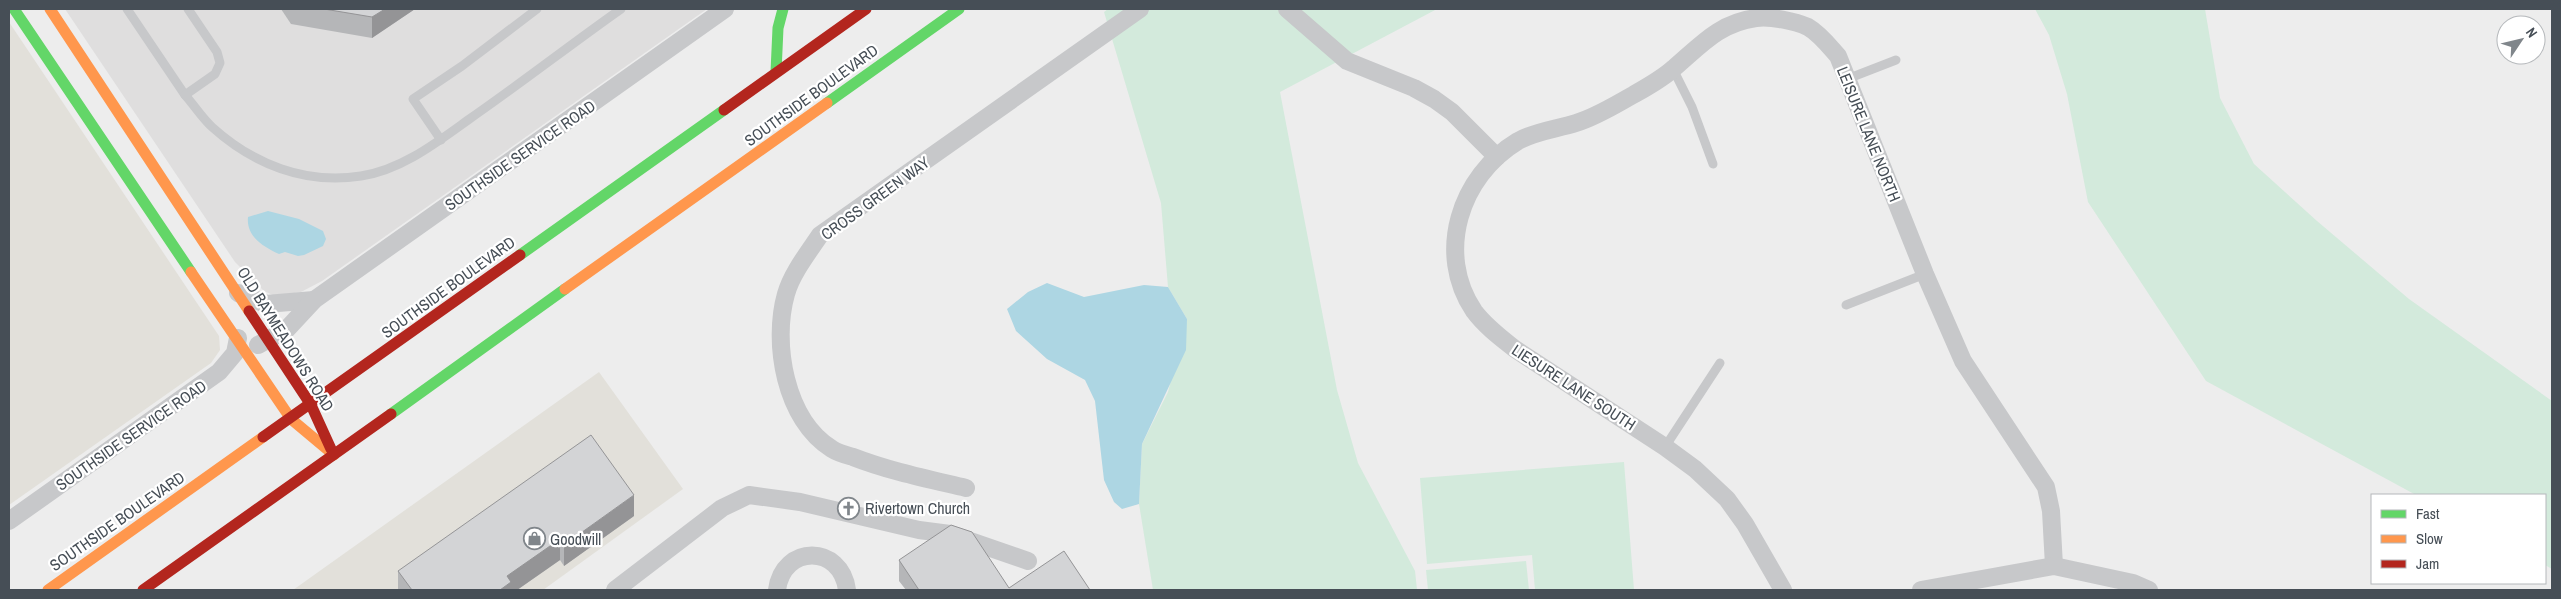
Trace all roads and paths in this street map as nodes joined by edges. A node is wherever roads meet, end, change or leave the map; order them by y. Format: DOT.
graph roads {
  1 [pos="14,9"];
  2 [pos="50,9"];
  3 [pos="127,9"];
  4 [pos="188,9"];
  5 [pos="537,9"];
  6 [pos="621,9"];
  7 [pos="725,9"];
  8 [pos="784,9"];
  9 [pos="866,9"];
  10 [pos="960,9"];
  11 [pos="1140,9"];
  12 [pos="1287,9"];
  13 [pos="1757,13"];
  14 [pos="1896,60"];
  15 [pos="1673,69"];
  16 [pos="776,72"];
  17 [pos="1847,79"];
  18 [pos="185,95"];
  19 [pos="441,140"];
  20 [pos="1497,157"];
  21 [pos="1713,164"];
  22 [pos="1925,274"];
  23 [pos="238,293"];
  24 [pos="314,300"];
  25 [pos="1846,305"];
  26 [pos="268,339"];
  27 [pos="243,345"];
  28 [pos="1720,363"];
  29 [pos="311,405"];
  30 [pos="291,419"];
  31 [pos="1665,447"];
  32 [pos="334,455"];
  33 [pos="966,488"];
  34 [pos="9,520"];
  35 [pos="1028,560"];
  36 [pos="2054,566"];
  37 [pos="48,590"];
  38 [pos="143,590"];
  39 [pos="615,590"];
  40 [pos="777,590"];
  41 [pos="847,590"];
  42 [pos="1783,590"];
  43 [pos="1921,590"];
  44 [pos="2149,590"];
  1 -- 27 [label="main road, OLD BAYMEADOWS ROAD"];
  2 -- 23 [label="main road, OLD BAYMEADOWS ROAD"];
  3 -- 18 [label="lane"];
  4 -- 18 [label="lane"];
  5 -- 19 [label="lane"];
  6 -- 19 [label="lane"];
  7 -- 24 [label="street, SOUTHSIDE SERVICE ROAD"];
  8 -- 16 [label="main road"];
  9 -- 16 [label="main road, SOUTHSIDE BOULEVARD"];
  10 -- 32 [label="main road, SOUTHSIDE BOULEVARD"];
  11 -- 33 [label="street, CROSS GREEN WAY"];
  12 -- 20 [label="street"];
  13 -- 15 [label="street, LEISURE LANE NORTH"];
  13 -- 17 [label="street, LEISURE LANE NORTH"];
  14 -- 17 [label="lane"];
  15 -- 20 [label="street, LEISURE LANE NORTH"];
  15 -- 21 [label="lane"];
  16 -- 29 [label="main road, SOUTHSIDE BOULEVARD"];
  17 -- 22 [label="street, LEISURE LANE NORTH"];
  18 -- 19 [label="lane"];
  20 -- 31 [label="street, LIESURE LANE SOUTH"];
  22 -- 25 [label="lane"];
  22 -- 36 [label="street, LEISURE LANE NORTH"];
  23 -- 24 [label="street"];
  23 -- 26 [label="main road, OLD BAYMEADOWS ROAD"];
  24 -- 26 [label="street, SOUTHSIDE SERVICE ROAD"];
  26 -- 27 [label="street, SOUTHSIDE SERVICE ROAD"];
  26 -- 29 [label="main road, OLD BAYMEADOWS ROAD"];
  27 -- 30 [label="main road, OLD BAYMEADOWS ROAD"];
  27 -- 34 [label="street, SOUTHSIDE SERVICE ROAD"];
  28 -- 31 [label="lane"];
  29 -- 30 [label="main road, SOUTHSIDE BOULEVARD"];
  29 -- 32 [label="main road, OLD BAYMEADOWS ROAD"];
  30 -- 32 [label="main road, OLD BAYMEADOWS ROAD"];
  30 -- 37 [label="main road, SOUTHSIDE BOULEVARD"];
  31 -- 42 [label="street, LIESURE LANE SOUTH"];
  32 -- 38 [label="main road, SOUTHSIDE BOULEVARD"];
  35 -- 39 [label="street"];
  36 -- 43 [label="street"];
  36 -- 44 [label="street"];
  40 -- 41 [label="street"];
}
